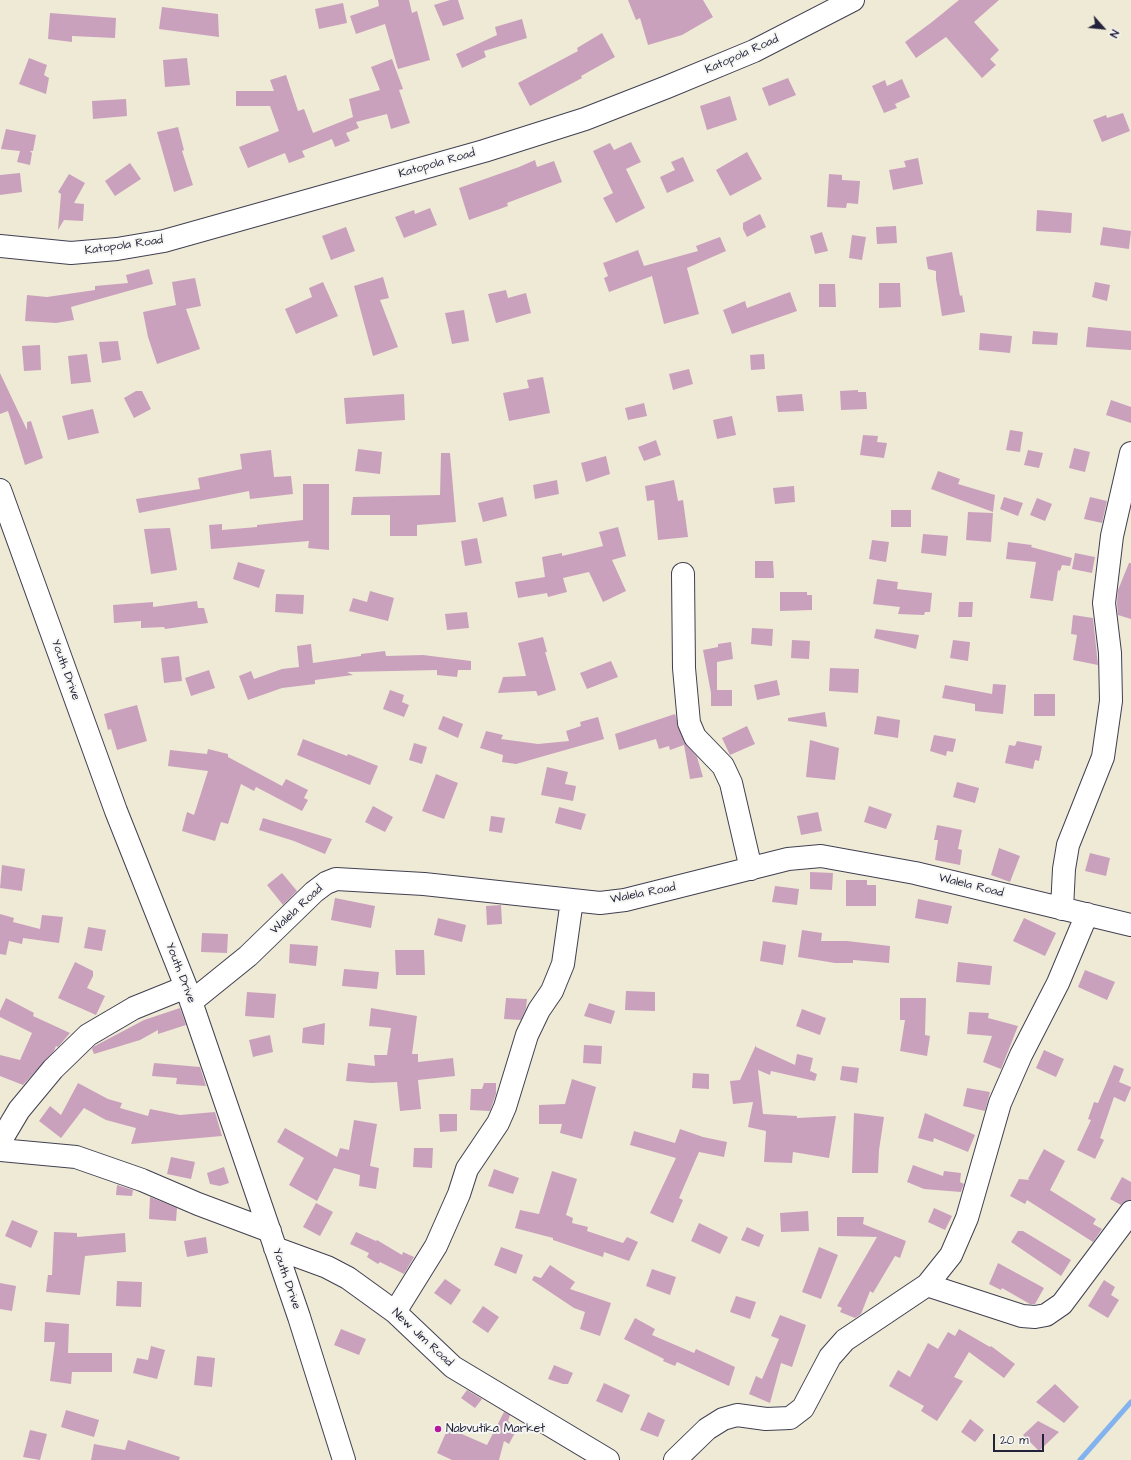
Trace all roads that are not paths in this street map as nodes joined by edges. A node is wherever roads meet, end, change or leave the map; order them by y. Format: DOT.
graph roads {
  1 [pos="853,0"];
  2 [pos="0,246"];
  3 [pos="1131,453"];
  4 [pos="0,490"];
  5 [pos="683,574"];
  6 [pos="751,869"];
  7 [pos="572,900"];
  8 [pos="1062,909"];
  9 [pos="1087,914"];
  10 [pos="1131,925"];
  11 [pos="189,995"];
  12 [pos="0,1142"];
  13 [pos="0,1150"];
  14 [pos="1131,1212"];
  15 [pos="272,1240"];
  16 [pos="927,1285"];
  17 [pos="395,1312"];
  18 [pos="344,1460"];
  19 [pos="608,1460"];
  20 [pos="675,1460"];
  1 -- 2 [label="street, Katopola Road"];
  3 -- 8 [label="street"];
  4 -- 11 [label="street, Youth Drive"];
  5 -- 6 [label="street"];
  6 -- 7 [label="street, Walela Road"];
  6 -- 8 [label="street, Walela Road"];
  7 -- 11 [label="street, Walela Road"];
  7 -- 17 [label="street"];
  8 -- 9 [label="street, Walela Road"];
  9 -- 10 [label="street, Walela Road"];
  9 -- 16 [label="street"];
  11 -- 12 [label="street, Walela Road"];
  11 -- 15 [label="street, Youth Drive"];
  13 -- 15 [label="street, New Jim Road"];
  14 -- 16 [label="street"];
  15 -- 17 [label="street, New Jim Road"];
  15 -- 18 [label="street, Youth Drive"];
  16 -- 20 [label="street"];
  17 -- 19 [label="street, New Jim Road"];
}
